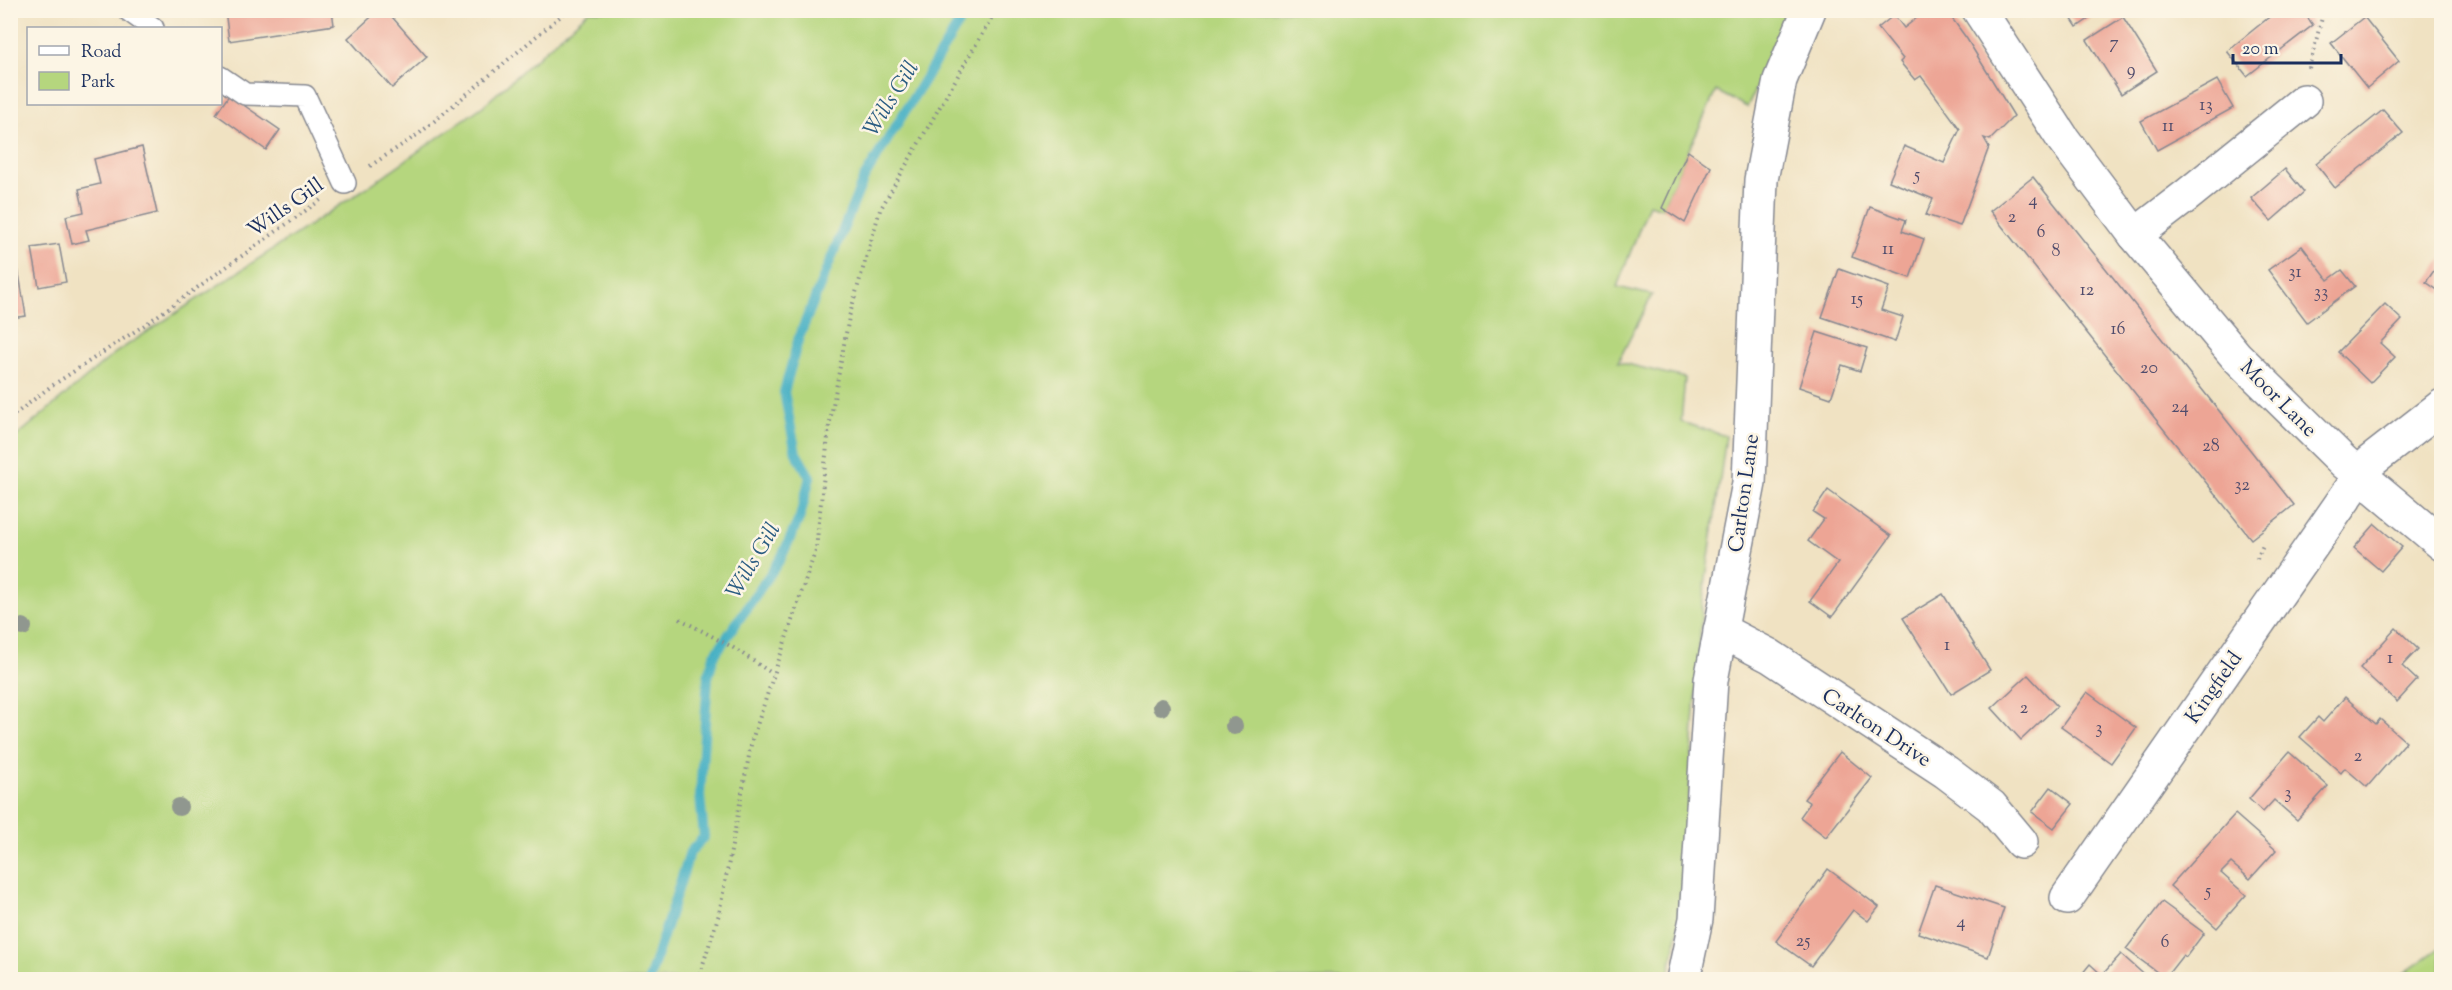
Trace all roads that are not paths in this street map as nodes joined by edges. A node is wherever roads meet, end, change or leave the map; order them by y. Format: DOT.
graph roads {
  1 [pos="128,10"];
  2 [pos="1809,10"];
  3 [pos="1979,10"];
  4 [pos="152,27"];
  5 [pos="222,78"];
  6 [pos="2304,101"];
  7 [pos="345,183"];
  8 [pos="2135,235"];
  9 [pos="2442,406"];
  10 [pos="2360,477"];
  11 [pos="2442,544"];
  12 [pos="1720,630"];
  13 [pos="2021,842"];
  14 [pos="2067,898"];
  15 [pos="1683,980"];
  1 -- 4 [label="lane"];
  2 -- 12 [label="street, Carlton Lane"];
  3 -- 8 [label="street, Moor Lane"];
  5 -- 7 [label="lane"];
  6 -- 8 [label="street"];
  8 -- 10 [label="street, Moor Lane"];
  9 -- 10 [label="street, Kingfield"];
  10 -- 11 [label="street, Moor Lane"];
  10 -- 14 [label="street, Kingfield"];
  12 -- 13 [label="street, Carlton Drive"];
  12 -- 15 [label="street, Carlton Lane"];
}
